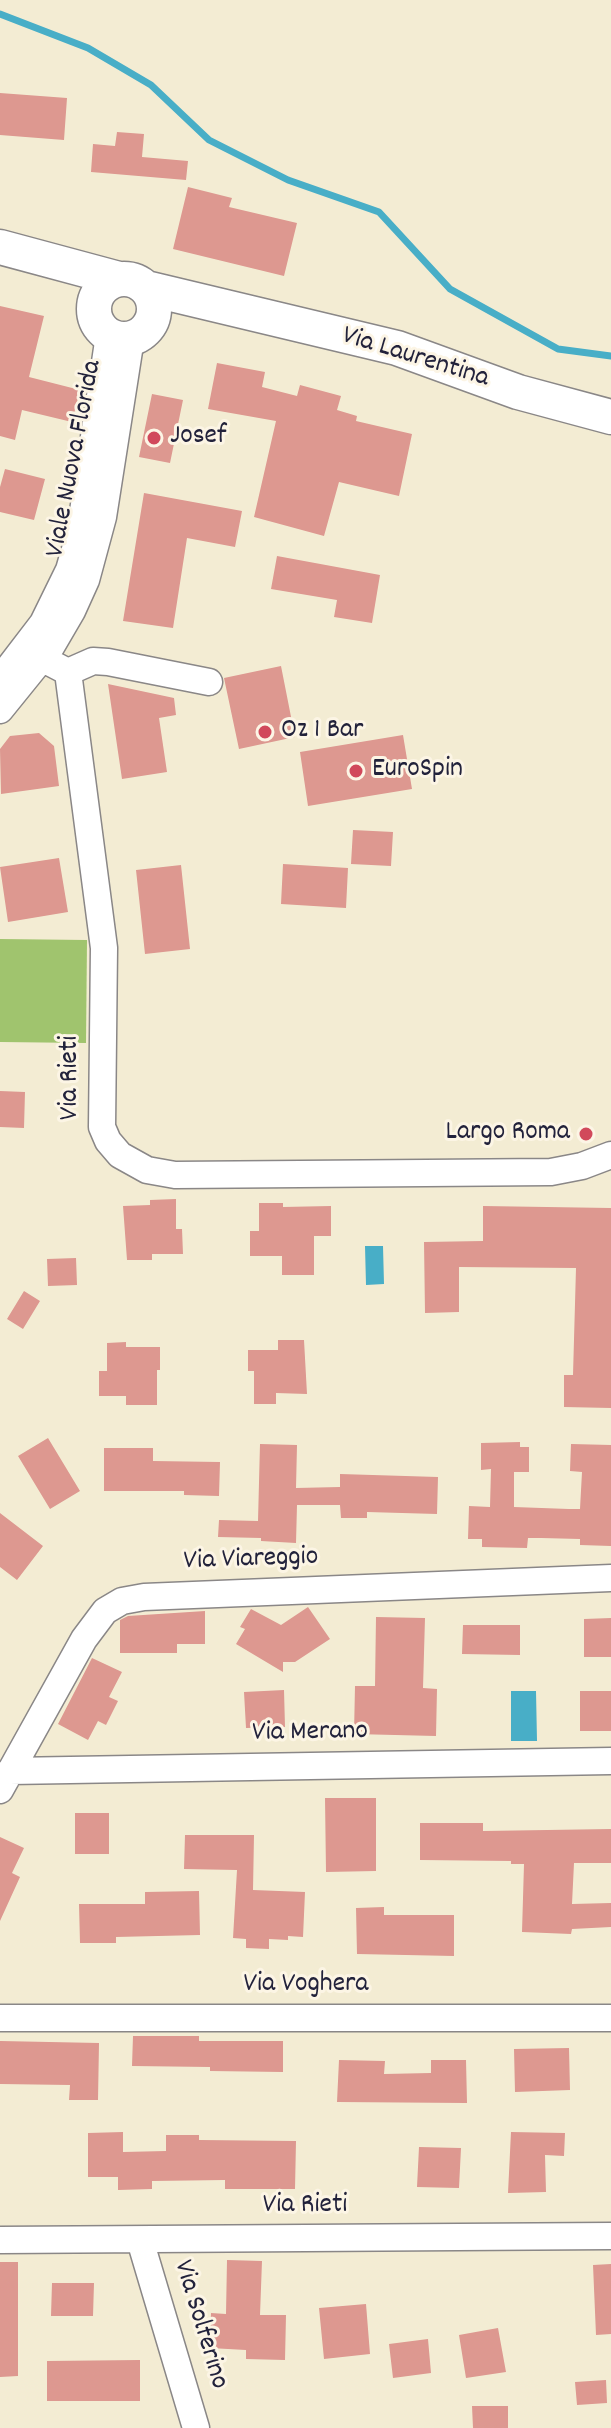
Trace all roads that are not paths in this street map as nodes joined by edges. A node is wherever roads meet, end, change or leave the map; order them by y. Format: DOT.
graph roads {
  1 [pos="0,247"];
  2 [pos="0,263"];
  3 [pos="133,284"];
  4 [pos="218,306"];
  5 [pos="120,329"];
  6 [pos="611,417"];
  7 [pos="43,659"];
  8 [pos="68,672"];
  9 [pos="0,679"];
  10 [pos="209,682"];
  11 [pos="0,710"];
  12 [pos="611,1155"];
  13 [pos="611,1578"];
  14 [pos="611,1761"];
  15 [pos="5,1780"];
  16 [pos="0,2018"];
  17 [pos="611,2018"];
  18 [pos="611,2236"];
  19 [pos="0,2240"];
  20 [pos="140,2240"];
  21 [pos="196,2428"];
  1 -- 3 [label="main road, Via Laurentina"];
  2 -- 5 [label="main road"];
  3 -- 4 [label="main road, Via Laurentina"];
  3 -- 5 [label="main road"];
  3 -- 5 [label="main road"];
  4 -- 5 [label="main road, Via Laurentina"];
  4 -- 6 [label="main road, Via Laurentina"];
  5 -- 7 [label="street, Viale Nuova Florida"];
  5 -- 9 [label="street, Viale Nuova Florida"];
  7 -- 8 [label="street"];
  7 -- 11 [label="street, Viale Nuova Florida"];
  8 -- 10 [label="street"];
  8 -- 12 [label="street, Via Rieti"];
  13 -- 15 [label="street, Via Viareggio"];
  14 -- 15 [label="street, Via Merano"];
  16 -- 17 [label="street, Via Voghera"];
  18 -- 20 [label="street, Via Rieti"];
  19 -- 20 [label="street, Via Rieti"];
  20 -- 21 [label="street, Via Solferino"];
}
